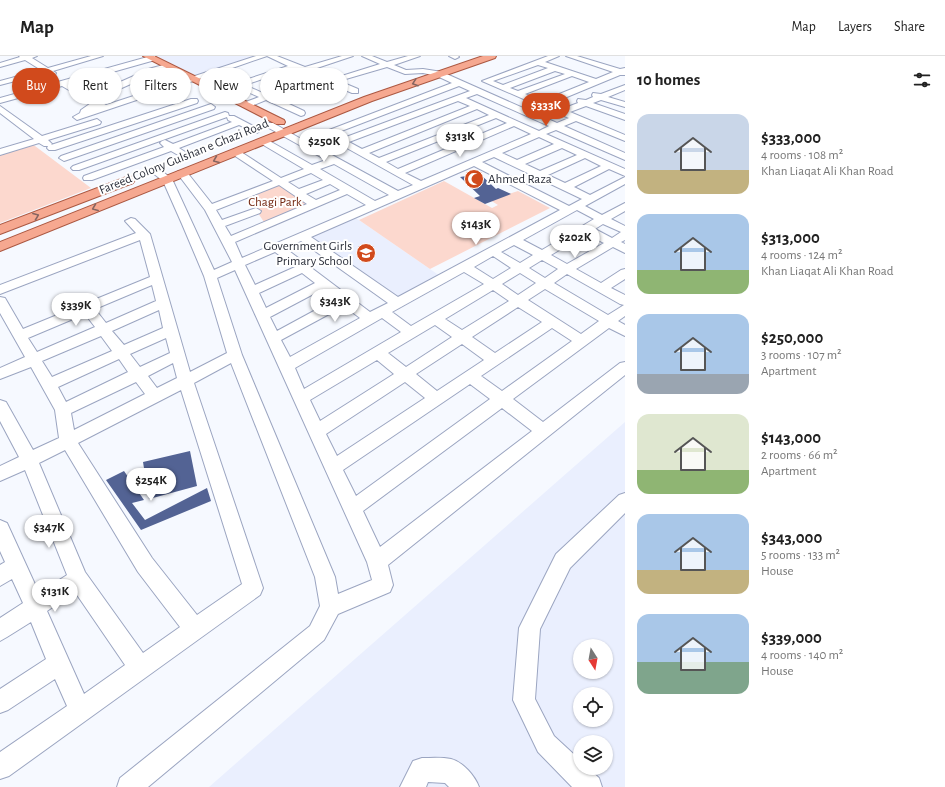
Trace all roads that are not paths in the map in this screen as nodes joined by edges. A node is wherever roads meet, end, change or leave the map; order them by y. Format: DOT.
graph roads {
  1 [pos="262,56"];
  2 [pos="349,56"];
  3 [pos="366,56"];
  4 [pos="385,56"];
  5 [pos="416,56"];
  6 [pos="455,56"];
  7 [pos="492,56"];
  8 [pos="570,56"];
  9 [pos="28,57"];
  10 [pos="149,57"];
  11 [pos="553,57"];
  12 [pos="278,58"];
  13 [pos="100,59"];
  14 [pos="117,59"];
  15 [pos="374,59"];
  16 [pos="301,60"];
  17 [pos="537,62"];
  18 [pos="41,63"];
  19 [pos="360,63"];
  20 [pos="0,65"];
  21 [pos="129,65"];
  22 [pos="267,65"];
  23 [pos="292,65"];
  24 [pos="387,65"];
  25 [pos="167,66"];
  26 [pos="22,68"];
  27 [pos="45,68"];
  28 [pos="57,68"];
  29 [pos="160,68"];
  30 [pos="227,68"];
  31 [pos="299,68"];
  32 [pos="315,68"];
  33 [pos="555,68"];
  34 [pos="514,71"];
  35 [pos="406,72"];
  36 [pos="624,72"];
  37 [pos="439,74"];
  38 [pos="572,74"];
  39 [pos="60,75"];
  40 [pos="199,77"];
  41 [pos="531,77"];
  42 [pos="608,77"];
  43 [pos="60,78"];
  44 [pos="348,78"];
  45 [pos="391,78"];
  46 [pos="12,79"];
  47 [pos="194,79"];
  48 [pos="191,80"];
  49 [pos="252,80"];
  50 [pos="0,82"];
  51 [pos="65,82"];
  52 [pos="596,82"];
  53 [pos="459,83"];
  54 [pos="548,83"];
  55 [pos="68,84"];
  56 [pos="348,86"];
  57 [pos="625,87"];
  58 [pos="12,88"];
  59 [pos="260,88"];
  60 [pos="502,88"];
  61 [pos="580,89"];
  62 [pos="359,90"];
  63 [pos="0,91"];
  64 [pos="252,91"];
  65 [pos="477,91"];
  66 [pos="260,94"];
  67 [pos="348,94"];
  68 [pos="518,94"];
  69 [pos="564,95"];
  70 [pos="601,96"];
  71 [pos="191,97"];
  72 [pos="459,98"];
  73 [pos="260,99"];
  74 [pos="130,100"];
  75 [pos="197,100"];
  76 [pos="0,101"];
  77 [pos="586,103"];
  78 [pos="624,103"];
  79 [pos="94,104"];
  80 [pos="101,104"];
  81 [pos="282,104"];
  82 [pos="542,104"];
  83 [pos="246,105"];
  84 [pos="478,106"];
  85 [pos="211,107"];
  86 [pos="106,108"];
  87 [pos="315,108"];
  88 [pos="0,109"];
  89 [pos="606,110"];
  90 [pos="383,112"];
  91 [pos="523,112"];
  92 [pos="563,112"];
  93 [pos="301,113"];
  94 [pos="495,114"];
  95 [pos="225,115"];
  96 [pos="77,117"];
  97 [pos="625,117"];
  98 [pos="579,119"];
  99 [pos="15,120"];
  100 [pos="104,120"];
  101 [pos="400,120"];
  102 [pos="625,121"];
  103 [pos="0,122"];
  104 [pos="131,122"];
  105 [pos="240,122"];
  106 [pos="438,122"];
  107 [pos="514,123"];
  108 [pos="278,126"];
  109 [pos="556,126"];
  110 [pos="420,129"];
  111 [pos="144,130"];
  112 [pos="257,130"];
  113 [pos="456,130"];
  114 [pos="607,130"];
  115 [pos="537,134"];
  116 [pos="243,136"];
  117 [pos="404,136"];
  118 [pos="38,137"];
  119 [pos="14,138"];
  120 [pos="438,138"];
  121 [pos="625,138"];
  122 [pos="158,139"];
  123 [pos="476,139"];
  124 [pos="263,141"];
  125 [pos="303,142"];
  126 [pos="421,144"];
  127 [pos="561,145"];
  128 [pos="172,147"];
  129 [pos="458,147"];
  130 [pos="52,148"];
  131 [pos="0,152"];
  132 [pos="202,152"];
  133 [pos="235,152"];
  134 [pos="361,152"];
  135 [pos="494,153"];
  136 [pos="441,154"];
  137 [pos="584,155"];
  138 [pos="188,157"];
  139 [pos="625,157"];
  140 [pos="64,158"];
  141 [pos="293,158"];
  142 [pos="335,160"];
  143 [pos="478,160"];
  144 [pos="378,162"];
  145 [pos="517,164"];
  146 [pos="608,166"];
  147 [pos="76,168"];
  148 [pos="312,169"];
  149 [pos="262,170"];
  150 [pos="161,171"];
  151 [pos="398,172"];
  152 [pos="625,173"];
  153 [pos="540,175"];
  154 [pos="88,178"];
  155 [pos="331,180"];
  156 [pos="625,180"];
  157 [pos="280,182"];
  158 [pos="421,184"];
  159 [pos="565,187"];
  160 [pos="102,190"];
  161 [pos="348,190"];
  162 [pos="298,193"];
  163 [pos="246,195"];
  164 [pos="398,195"];
  165 [pos="589,198"];
  166 [pos="315,204"];
  167 [pos="374,205"];
  168 [pos="625,206"];
  169 [pos="572,208"];
  170 [pos="210,209"];
  171 [pos="256,211"];
  172 [pos="294,213"];
  173 [pos="602,219"];
  174 [pos="131,220"];
  175 [pos="219,225"];
  176 [pos="266,225"];
  177 [pos="586,229"];
  178 [pos="0,230"];
  179 [pos="317,230"];
  180 [pos="625,230"];
  181 [pos="144,234"];
  182 [pos="625,235"];
  183 [pos="302,236"];
  184 [pos="513,239"];
  185 [pos="228,241"];
  186 [pos="612,242"];
  187 [pos="0,247"];
  188 [pos="276,247"];
  189 [pos="625,249"];
  190 [pos="492,251"];
  191 [pos="542,255"];
  192 [pos="238,264"];
  193 [pos="464,266"];
  194 [pos="303,268"];
  195 [pos="520,268"];
  196 [pos="567,269"];
  197 [pos="625,273"];
  198 [pos="210,276"];
  199 [pos="156,279"];
  200 [pos="324,283"];
  201 [pos="546,283"];
  202 [pos="492,284"];
  203 [pos="602,288"];
  204 [pos="0,290"];
  205 [pos="251,292"];
  206 [pos="345,300"];
  207 [pos="0,301"];
  208 [pos="518,301"];
  209 [pos="625,301"];
  210 [pos="163,303"];
  211 [pos="397,303"];
  212 [pos="87,308"];
  213 [pos="625,309"];
  214 [pos="382,311"];
  215 [pos="262,316"];
  216 [pos="369,318"];
  217 [pos="435,318"];
  218 [pos="608,321"];
  219 [pos="552,322"];
  220 [pos="103,329"];
  221 [pos="170,330"];
  222 [pos="625,331"];
  223 [pos="411,333"];
  224 [pos="20,336"];
  225 [pos="462,337"];
  226 [pos="273,339"];
  227 [pos="582,341"];
  228 [pos="121,352"];
  229 [pos="378,353"];
  230 [pos="178,355"];
  231 [pos="235,355"];
  232 [pos="34,360"];
  233 [pos="495,360"];
  234 [pos="286,366"];
  235 [pos="625,367"];
  236 [pos="0,374"];
  237 [pos="138,374"];
  238 [pos="405,374"];
  239 [pos="470,376"];
  240 [pos="185,380"];
  241 [pos="48,385"];
  242 [pos="154,395"];
  243 [pos="301,398"];
  244 [pos="437,398"];
  245 [pos="502,399"];
  246 [pos="0,406"];
  247 [pos="63,410"];
  248 [pos="544,431"];
  249 [pos="316,432"];
  250 [pos="68,441"];
  251 [pos="29,459"];
  252 [pos="333,468"];
  253 [pos="0,474"];
  254 [pos="625,501"];
  255 [pos="352,509"];
  256 [pos="0,529"];
  257 [pos="377,561"];
  258 [pos="8,571"];
  259 [pos="78,579"];
  260 [pos="331,607"];
  261 [pos="35,608"];
  262 [pos="195,629"];
  263 [pos="0,630"];
  264 [pos="59,663"];
  265 [pos="140,668"];
  266 [pos="0,702"];
  267 [pos="80,710"];
  268 [pos="0,767"];
  269 [pos="129,787"];
  270 [pos="412,787"];
  271 [pos="467,787"];
  272 [pos="590,787"];
  1 -- 30 [label="street"];
  2 -- 32 [label="street"];
  3 -- 15 [label="street"];
  4 -- 15 [label="street"];
  5 -- 24 [label="street"];
  6 -- 35 [label="main road"];
  7 -- 37 [label="main road, Fareed Colony Gulshan e Ghazi Road"];
  8 -- 36 [label="street"];
  9 -- 18 [label="street"];
  9 -- 20 [label="street"];
  10 -- 21 [label="street"];
  10 -- 25 [label="main road"];
  11 -- 17 [label="street"];
  11 -- 42 [label="street"];
  12 -- 22 [label="street"];
  12 -- 23 [label="street"];
  13 -- 28 [label="street"];
  13 -- 39 [label="street"];
  14 -- 21 [label="street"];
  15 -- 19 [label="street"];
  15 -- 24 [label="street"];
  16 -- 23 [label="street"];
  17 -- 33 [label="street"];
  17 -- 34 [label="street"];
  18 -- 26 [label="street"];
  18 -- 27 [label="street"];
  21 -- 51 [label="street"];
  23 -- 31 [label="street"];
  23 -- 49 [label="street"];
  24 -- 35 [label="street"];
  24 -- 44 [label="street"];
  25 -- 29 [label="street"];
  25 -- 47 [label="main road"];
  33 -- 38 [label="street"];
  33 -- 41 [label="street"];
  34 -- 41 [label="street"];
  34 -- 60 [label="street"];
  35 -- 37 [label="street"];
  35 -- 45 [label="main road"];
  36 -- 42 [label="street"];
  37 -- 53 [label="street"];
  37 -- 108 [label="main road, Fareed Colony Gulshan e Ghazi Road, one-way"];
  38 -- 52 [label="street"];
  38 -- 54 [label="street"];
  40 -- 47 [label="street"];
  41 -- 54 [label="street"];
  41 -- 60 [label="street"];
  42 -- 52 [label="street"];
  43 -- 51 [label="street"];
  46 -- 50 [label="street"];
  47 -- 48 [label="street"];
  47 -- 83 [label="main road"];
  51 -- 55 [label="street"];
  51 -- 76 [label="street"];
  52 -- 61 [label="street"];
  53 -- 65 [label="street"];
  53 -- 90 [label="street"];
  54 -- 68 [label="street"];
  56 -- 62 [label="street"];
  57 -- 70 [label="street"];
  58 -- 63 [label="street"];
  59 -- 64 [label="street"];
  60 -- 68 [label="street"];
  61 -- 69 [label="street"];
  61 -- 70 [label="street"];
  62 -- 67 [label="main road"];
  64 -- 66 [label="street"];
  65 -- 72 [label="street"];
  65 -- 91 [label="street"];
  68 -- 82 [label="street"];
  69 -- 77 [label="street"];
  69 -- 82 [label="street"];
  70 -- 77 [label="street"];
  70 -- 78 [label="street"];
  71 -- 75 [label="street"];
  72 -- 84 [label="street"];
  72 -- 101 [label="street"];
  73 -- 83 [label="street"];
  74 -- 86 [label="street"];
  75 -- 85 [label="street"];
  75 -- 104 [label="street"];
  77 -- 89 [label="street"];
  77 -- 92 [label="street"];
  78 -- 89 [label="street"];
  79 -- 96 [label="street"];
  80 -- 86 [label="street"];
  81 -- 93 [label="street"];
  82 -- 91 [label="street"];
  82 -- 92 [label="street"];
  83 -- 108 [label="main road"];
  84 -- 94 [label="street"];
  84 -- 106 [label="street"];
  85 -- 95 [label="street"];
  85 -- 111 [label="street"];
  86 -- 96 [label="street"];
  86 -- 104 [label="street"];
  87 -- 93 [label="main road, Fareed Colony Gulshan e Ghazi Road"];
  88 -- 99 [label="street"];
  89 -- 97 [label="street"];
  89 -- 98 [label="street"];
  90 -- 101 [label="street"];
  90 -- 125 [label="street"];
  91 -- 109 [label="street"];
  92 -- 98 [label="street"];
  93 -- 108 [label="main road, Fareed Colony Gulshan e Ghazi Road"];
  94 -- 107 [label="street"];
  94 -- 113 [label="street"];
  95 -- 105 [label="street"];
  95 -- 122 [label="street"];
  96 -- 118 [label="street"];
  98 -- 109 [label="street"];
  98 -- 114 [label="street"];
  99 -- 103 [label="street"];
  99 -- 118 [label="street"];
  100 -- 118 [label="street"];
  101 -- 110 [label="street"];
  101 -- 134 [label="street"];
  102 -- 114 [label="street"];
  104 -- 111 [label="street"];
  104 -- 130 [label="street"];
  105 -- 112 [label="street"];
  105 -- 128 [label="street"];
  106 -- 110 [label="street"];
  106 -- 113 [label="street"];
  107 -- 115 [label="street"];
  107 -- 123 [label="street"];
  108 -- 112 [label="main road, Fareed Colony Gulshan e Ghazi Road"];
  108 -- 124 [label="main road, Fareed Colony Gulshan e Ghazi Road"];
  108 -- 125 [label="street"];
  109 -- 115 [label="street"];
  109 -- 139 [label="street"];
  110 -- 117 [label="street"];
  110 -- 120 [label="street"];
  111 -- 122 [label="street"];
  111 -- 140 [label="street"];
  112 -- 116 [label="main road, Fareed Colony Gulshan e Ghazi Road"];
  113 -- 120 [label="street"];
  113 -- 123 [label="street"];
  114 -- 121 [label="street"];
  115 -- 127 [label="street"];
  115 -- 135 [label="street"];
  117 -- 126 [label="street"];
  117 -- 134 [label="street"];
  118 -- 119 [label="street"];
  118 -- 130 [label="street"];
  118 -- 131 [label="street"];
  120 -- 126 [label="street"];
  120 -- 129 [label="street"];
  122 -- 128 [label="street"];
  122 -- 147 [label="street"];
  123 -- 129 [label="street"];
  124 -- 133 [label="main road, Fareed Colony Gulshan e Ghazi Road"];
  124 -- 141 [label="street"];
  125 -- 142 [label="street"];
  126 -- 136 [label="street"];
  126 -- 144 [label="street"];
  127 -- 137 [label="street"];
  127 -- 145 [label="street"];
  128 -- 138 [label="street"];
  128 -- 154 [label="street"];
  129 -- 136 [label="street"];
  129 -- 143 [label="street"];
  130 -- 140 [label="street"];
  132 -- 138 [label="main road, Fareed Colony Gulshan e Ghazi Road"];
  133 -- 149 [label="street"];
  133 -- 150 [label="main road, Fareed Colony Gulshan e Ghazi Road, one-way"];
  134 -- 144 [label="street"];
  135 -- 143 [label="street"];
  135 -- 145 [label="street"];
  136 -- 151 [label="street"];
  137 -- 146 [label="street"];
  137 -- 153 [label="street"];
  138 -- 150 [label="main road, Fareed Colony Gulshan e Ghazi Road"];
  140 -- 147 [label="street"];
  141 -- 148 [label="street"];
  141 -- 149 [label="street"];
  142 -- 148 [label="street"];
  142 -- 164 [label="street"];
  143 -- 158 [label="street"];
  143 -- 169 [label="street"];
  144 -- 151 [label="street"];
  145 -- 153 [label="street"];
  146 -- 152 [label="street"];
  146 -- 159 [label="street"];
  147 -- 154 [label="street"];
  148 -- 155 [label="street"];
  148 -- 157 [label="street"];
  149 -- 157 [label="street"];
  150 -- 160 [label="main road, Fareed Colony Gulshan e Ghazi Road"];
  150 -- 170 [label="street"];
  150 -- 187 [label="main road, Fareed Colony Gulshan e Ghazi Road, one-way"];
  150 -- 198 [label="street"];
  151 -- 158 [label="street"];
  153 -- 159 [label="street"];
  154 -- 160 [label="street"];
  155 -- 161 [label="street"];
  155 -- 162 [label="street"];
  156 -- 165 [label="street"];
  157 -- 162 [label="street"];
  157 -- 163 [label="street"];
  158 -- 164 [label="street"];
  159 -- 165 [label="street"];
  178 -- 160 [label="main road, Fareed Colony Gulshan e Ghazi Road, one-way"];
  161 -- 166 [label="street"];
  161 -- 167 [label="street"];
  162 -- 166 [label="street"];
  163 -- 170 [label="street"];
  163 -- 171 [label="street"];
  164 -- 167 [label="street"];
  165 -- 169 [label="street"];
  166 -- 172 [label="street"];
  167 -- 179 [label="street"];
  168 -- 173 [label="street"];
  169 -- 173 [label="street"];
  169 -- 184 [label="street"];
  170 -- 175 [label="street"];
  171 -- 175 [label="street"];
  171 -- 176 [label="street"];
  172 -- 176 [label="street"];
  172 -- 179 [label="street"];
  173 -- 177 [label="street"];
  173 -- 180 [label="street"];
  174 -- 181 [label="street"];
  175 -- 185 [label="street"];
  176 -- 185 [label="street"];
  177 -- 186 [label="street"];
  177 -- 191 [label="street"];
  179 -- 183 [label="street"];
  181 -- 199 [label="street"];
  181 -- 204 [label="street"];
  182 -- 186 [label="street"];
  183 -- 188 [label="street"];
  183 -- 211 [label="street"];
  184 -- 190 [label="street"];
  184 -- 191 [label="street"];
  185 -- 192 [label="street"];
  186 -- 189 [label="street"];
  186 -- 196 [label="street"];
  188 -- 192 [label="street"];
  188 -- 194 [label="street"];
  190 -- 193 [label="street"];
  190 -- 195 [label="street"];
  191 -- 195 [label="street"];
  191 -- 196 [label="street"];
  192 -- 198 [label="street"];
  192 -- 205 [label="street"];
  193 -- 202 [label="street"];
  193 -- 211 [label="street"];
  194 -- 200 [label="street"];
  194 -- 205 [label="street"];
  195 -- 201 [label="street"];
  195 -- 202 [label="street"];
  196 -- 201 [label="street"];
  196 -- 203 [label="street"];
  197 -- 203 [label="street"];
  198 -- 231 [label="street"];
  199 -- 210 [label="street"];
  199 -- 212 [label="street"];
  200 -- 206 [label="street"];
  200 -- 215 [label="street"];
  201 -- 208 [label="street"];
  201 -- 218 [label="street"];
  202 -- 208 [label="street"];
  202 -- 217 [label="street"];
  203 -- 209 [label="street"];
  205 -- 215 [label="street"];
  206 -- 216 [label="street"];
  206 -- 226 [label="street"];
  207 -- 224 [label="street"];
  208 -- 219 [label="street"];
  208 -- 225 [label="street"];
  210 -- 220 [label="street"];
  210 -- 221 [label="street"];
  211 -- 214 [label="street"];
  212 -- 220 [label="street"];
  212 -- 224 [label="street"];
  213 -- 218 [label="street"];
  214 -- 216 [label="street"];
  214 -- 223 [label="street"];
  215 -- 226 [label="street"];
  216 -- 234 [label="street"];
  217 -- 223 [label="street"];
  217 -- 225 [label="street"];
  218 -- 222 [label="street"];
  218 -- 227 [label="street"];
  219 -- 227 [label="street"];
  219 -- 233 [label="street"];
  220 -- 228 [label="street"];
  220 -- 232 [label="street"];
  221 -- 228 [label="street"];
  221 -- 230 [label="street"];
  223 -- 229 [label="street"];
  224 -- 232 [label="street"];
  225 -- 233 [label="street"];
  225 -- 238 [label="street"];
  226 -- 234 [label="street"];
  227 -- 245 [label="street"];
  228 -- 237 [label="street"];
  228 -- 241 [label="street"];
  229 -- 238 [label="street"];
  229 -- 243 [label="street"];
  230 -- 237 [label="street"];
  230 -- 240 [label="street"];
  231 -- 240 [label="street"];
  231 -- 260 [label="street"];
  232 -- 236 [label="street"];
  232 -- 241 [label="street"];
  233 -- 239 [label="street"];
  234 -- 243 [label="street"];
  235 -- 248 [label="street"];
  237 -- 242 [label="street"];
  237 -- 247 [label="street"];
  238 -- 244 [label="street"];
  238 -- 249 [label="street"];
  239 -- 244 [label="street"];
  239 -- 245 [label="street"];
  240 -- 242 [label="street"];
  240 -- 262 [label="street"];
  241 -- 247 [label="street"];
  242 -- 250 [label="street"];
  243 -- 249 [label="street"];
  244 -- 252 [label="street"];
  245 -- 248 [label="street"];
  245 -- 255 [label="street"];
  246 -- 251 [label="street"];
  247 -- 250 [label="street"];
  248 -- 257 [label="street"];
  249 -- 252 [label="street"];
  250 -- 251 [label="street"];
  250 -- 262 [label="street"];
  251 -- 253 [label="street"];
  251 -- 259 [label="street"];
  252 -- 255 [label="street"];
  254 -- 272 [label="street"];
  255 -- 257 [label="street"];
  256 -- 258 [label="street"];
  257 -- 260 [label="street"];
  258 -- 261 [label="street"];
  259 -- 261 [label="street"];
  259 -- 265 [label="street"];
  260 -- 269 [label="street"];
  261 -- 263 [label="street"];
  261 -- 264 [label="street"];
  262 -- 265 [label="street"];
  264 -- 266 [label="street"];
  264 -- 267 [label="street"];
  265 -- 267 [label="street"];
  267 -- 268 [label="street"];
  270 -- 271 [label="street"];
}
